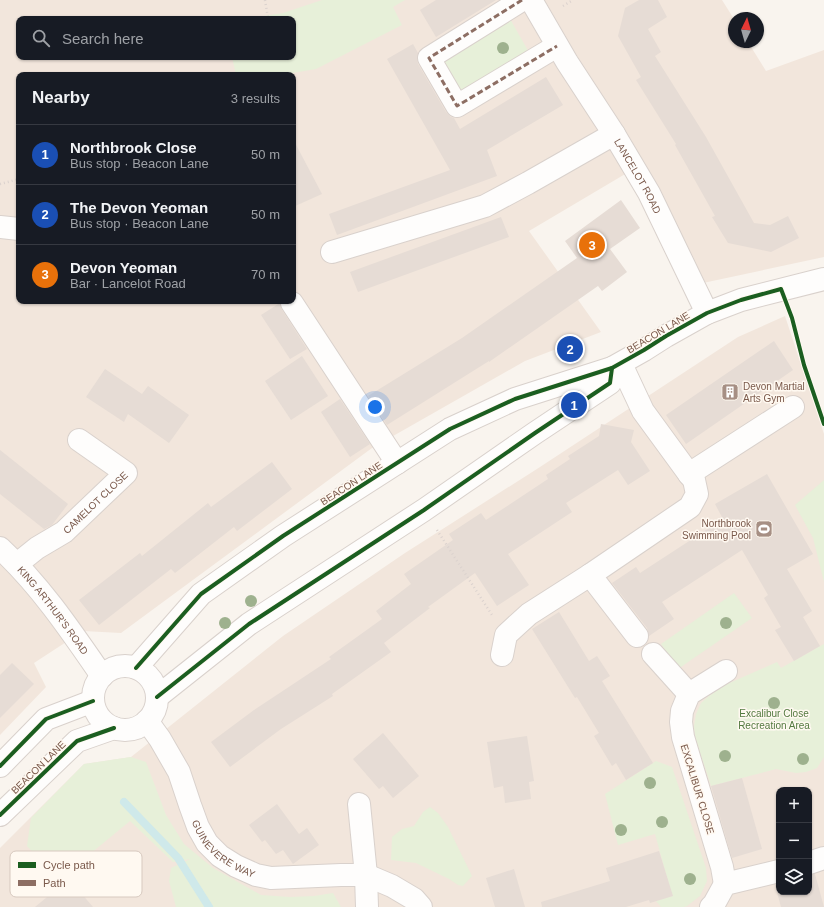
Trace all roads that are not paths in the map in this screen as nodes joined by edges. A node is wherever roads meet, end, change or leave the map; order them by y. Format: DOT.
graph roads {
  1 [pos="522,0"];
  2 [pos="531,0"];
  3 [pos="557,46"];
  4 [pos="614,134"];
  5 [pos="0,227"];
  6 [pos="16,229"];
  7 [pos="332,252"];
  8 [pos="824,279"];
  9 [pos="293,304"];
  10 [pos="707,313"];
  11 [pos="616,366"];
  12 [pos="793,407"];
  13 [pos="80,440"];
  14 [pos="397,463"];
  15 [pos="689,474"];
  16 [pos="0,548"];
  17 [pos="17,564"];
  18 [pos="590,575"];
  19 [pos="636,636"];
  20 [pos="504,645"];
  21 [pos="653,654"];
  22 [pos="136,668"];
  23 [pos="726,670"];
  24 [pos="102,676"];
  25 [pos="689,694"];
  26 [pos="157,697"];
  27 [pos="93,701"];
  28 [pos="147,720"];
  29 [pos="114,728"];
  30 [pos="0,766"];
  31 [pos="359,804"];
  32 [pos="0,815"];
  33 [pos="824,858"];
  34 [pos="812,862"];
  35 [pos="776,872"];
  36 [pos="366,875"];
  37 [pos="725,884"];
  38 [pos="368,907"];
  39 [pos="421,907"];
  40 [pos="711,907"];
  1 -- 3 [label="street"];
  2 -- 3 [label="street, LANCELOT ROAD"];
  3 -- 4 [label="street, LANCELOT ROAD"];
  4 -- 7 [label="street"];
  4 -- 10 [label="street, LANCELOT ROAD"];
  5 -- 6 [label="street"];
  8 -- 10 [label="street, BEACON LANE"];
  9 -- 14 [label="street, BEACON LANE"];
  10 -- 11 [label="street, BEACON LANE"];
  11 -- 14 [label="street, BEACON LANE"];
  11 -- 15 [label="street"];
  11 -- 26 [label="street"];
  12 -- 15 [label="street"];
  13 -- 17 [label="street, CAMELOT CLOSE"];
  14 -- 22 [label="street, BEACON LANE"];
  15 -- 18 [label="street"];
  16 -- 17 [label="street, KING ARTHUR'S ROAD"];
  17 -- 24 [label="street, KING ARTHUR'S ROAD"];
  18 -- 19 [label="street"];
  18 -- 20 [label="street"];
  21 -- 25 [label="street"];
  22 -- 24 [label="street"];
  22 -- 26 [label="street"];
  23 -- 25 [label="street"];
  24 -- 27 [label="street"];
  25 -- 37 [label="street, EXCALIBUR CLOSE"];
  26 -- 28 [label="street"];
  27 -- 29 [label="street"];
  27 -- 30 [label="street"];
  28 -- 29 [label="street"];
  28 -- 36 [label="street, GUINEVERE WAY"];
  29 -- 32 [label="street, BEACON LANE"];
  31 -- 36 [label="street"];
  33 -- 34 [label="street"];
  35 -- 37 [label="street"];
  36 -- 38 [label="street"];
  36 -- 39 [label="street, GUINEVERE WAY"];
  37 -- 40 [label="street"];
}
